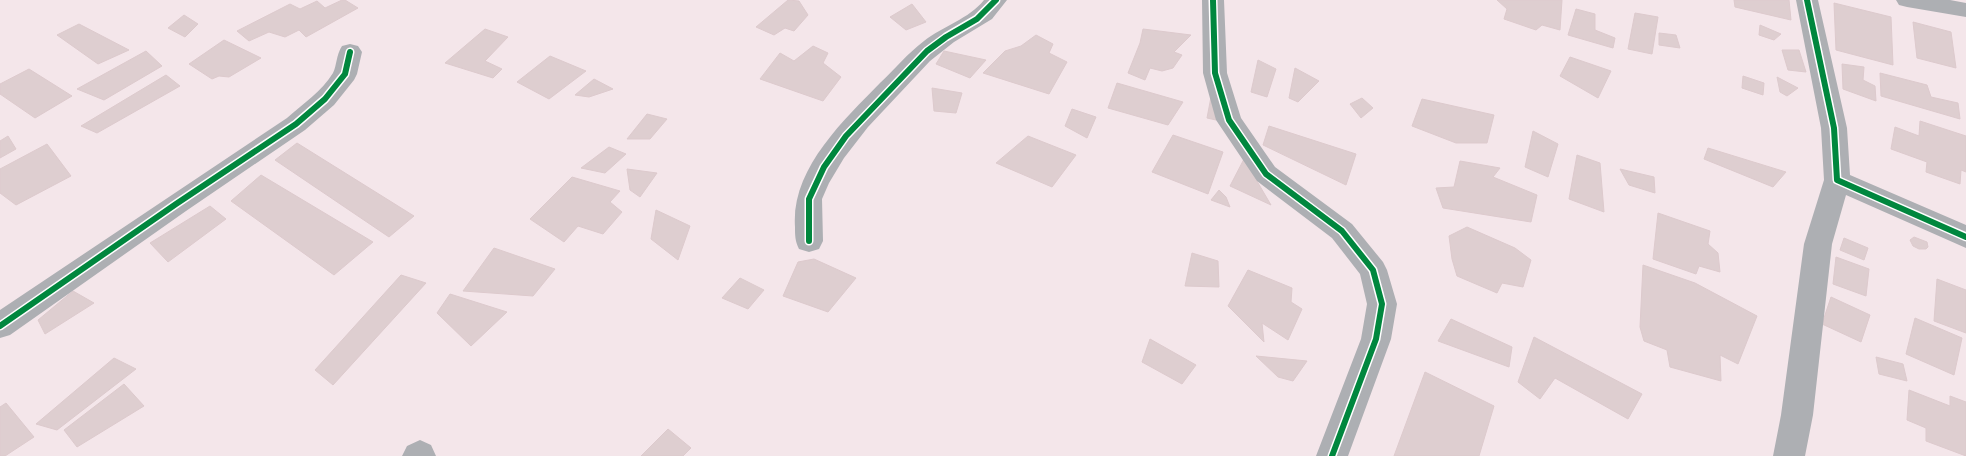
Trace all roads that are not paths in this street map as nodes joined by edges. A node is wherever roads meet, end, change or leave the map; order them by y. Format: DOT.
graph roads {
  1 [pos="996,0"];
  2 [pos="1213,0"];
  3 [pos="1807,0"];
  4 [pos="1906,0"];
  5 [pos="1966,10"];
  6 [pos="350,52"];
  7 [pos="1837,180"];
  8 [pos="1966,237"];
  9 [pos="809,241"];
  10 [pos="0,326"];
  11 [pos="1332,456"];
  12 [pos="1789,456"];
  1 -- 9 [label="street"];
  2 -- 11 [label="street"];
  3 -- 7 [label="street"];
  4 -- 5 [label="street"];
  6 -- 10 [label="street"];
  7 -- 8 [label="street"];
  7 -- 12 [label="street"];
}
